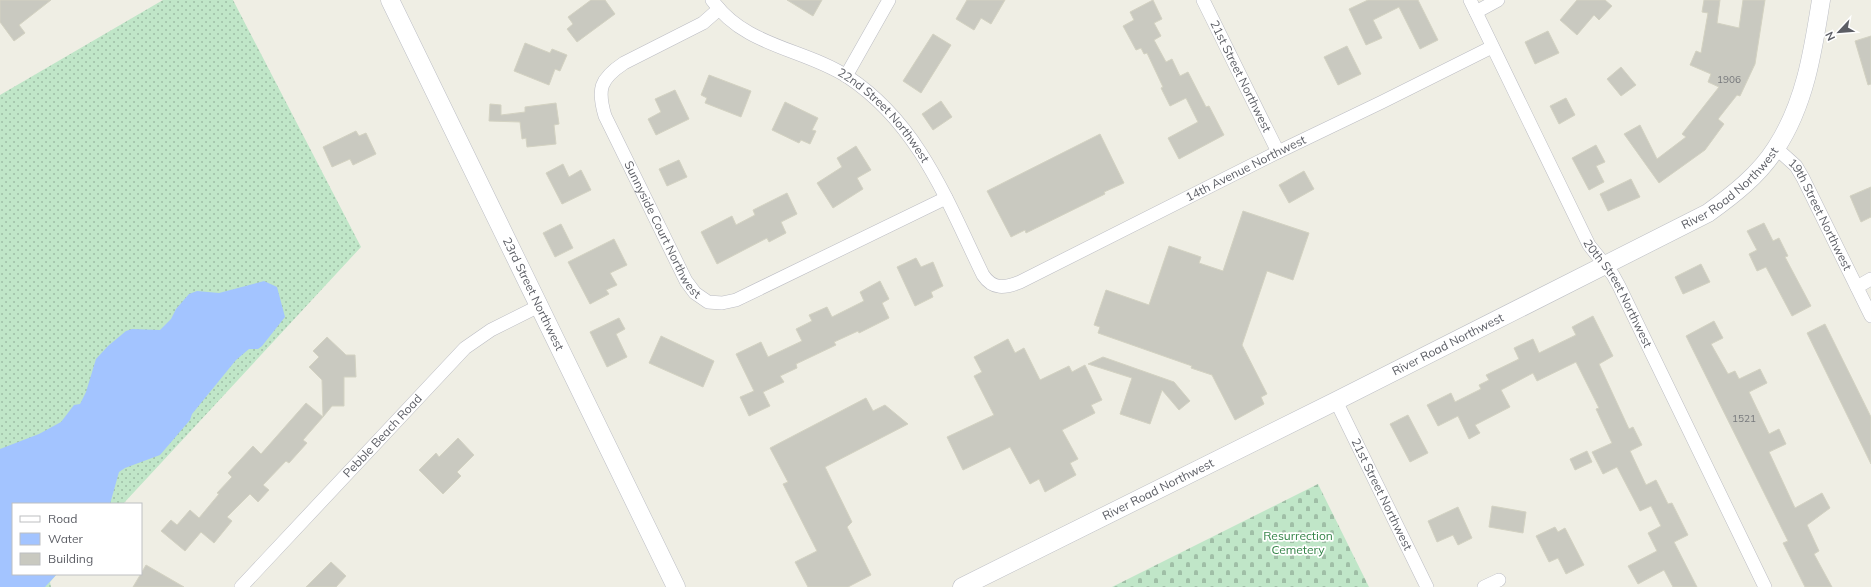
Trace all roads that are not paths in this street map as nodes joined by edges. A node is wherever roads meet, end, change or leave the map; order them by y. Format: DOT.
graph roads {
  1 [pos="390,0"];
  2 [pos="889,0"];
  3 [pos="1203,0"];
  4 [pos="1470,0"];
  5 [pos="1498,0"];
  6 [pos="1821,0"];
  7 [pos="716,5"];
  8 [pos="1476,12"];
  9 [pos="1492,47"];
  10 [pos="846,76"];
  11 [pos="1776,148"];
  12 [pos="1278,152"];
  13 [pos="946,198"];
  14 [pos="1604,265"];
  15 [pos="1871,280"];
  16 [pos="1857,287"];
  17 [pos="999,288"];
  18 [pos="539,306"];
  19 [pos="1871,316"];
  20 [pos="1336,401"];
  21 [pos="1499,580"];
  22 [pos="241,587"];
  23 [pos="676,587"];
  24 [pos="962,587"];
  25 [pos="1427,587"];
  26 [pos="1484,587"];
  27 [pos="1765,587"];
  1 -- 18 [label="street, 23rd Street Northwest"];
  2 -- 10 [label="street"];
  3 -- 12 [label="street, 21st Street Northwest"];
  4 -- 8 [label="street, 20th Street Northwest"];
  5 -- 8 [label="street"];
  6 -- 11 [label="street, River Road Northwest"];
  7 -- 10 [label="street, 22nd Street Northwest"];
  7 -- 13 [label="street, Sunnyside Court Northwest"];
  8 -- 9 [label="street, 20th Street Northwest"];
  9 -- 12 [label="street, 14th Avenue Northwest"];
  9 -- 14 [label="street, 20th Street Northwest"];
  10 -- 13 [label="street, 22nd Street Northwest"];
  11 -- 14 [label="street, River Road Northwest"];
  11 -- 16 [label="street, 19th Street Northwest"];
  12 -- 17 [label="street, 14th Avenue Northwest"];
  13 -- 17 [label="street, 22nd Street Northwest"];
  14 -- 20 [label="street, River Road Northwest"];
  14 -- 27 [label="street, 20th Street Northwest"];
  15 -- 16 [label="street"];
  16 -- 19 [label="street, 19th Street Northwest"];
  18 -- 22 [label="street, Pebble Beach Road"];
  18 -- 23 [label="street, 23rd Street Northwest"];
  20 -- 24 [label="street, River Road Northwest"];
  20 -- 25 [label="street, 21st Street Northwest"];
  21 -- 26 [label="street"];
}
